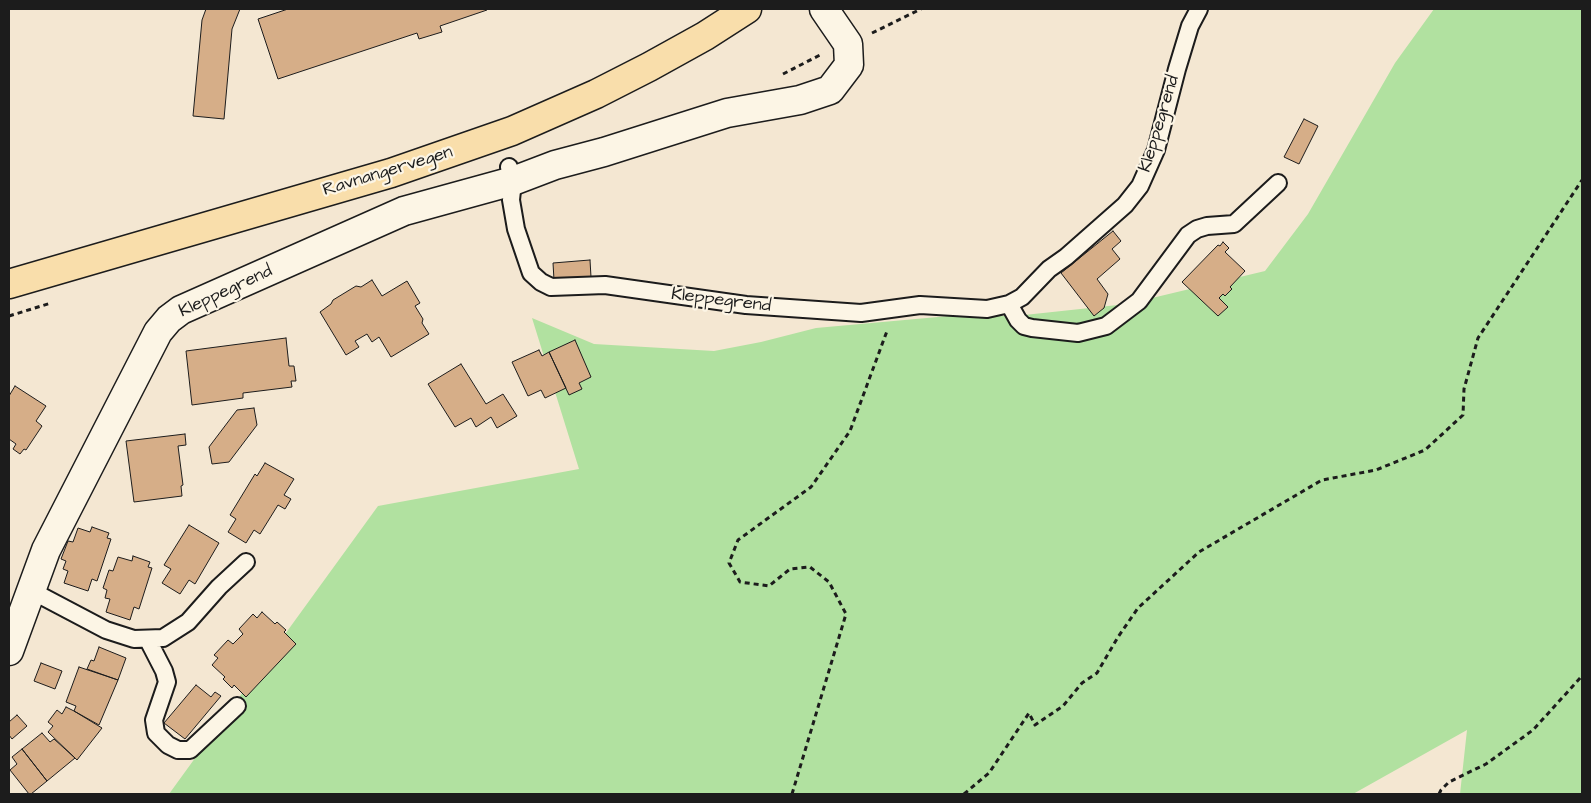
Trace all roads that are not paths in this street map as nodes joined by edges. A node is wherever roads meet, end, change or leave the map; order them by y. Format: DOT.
graph roads {
  1 [pos="747,9"];
  2 [pos="824,9"];
  3 [pos="1199,9"];
  4 [pos="511,174"];
  5 [pos="1278,183"];
  6 [pos="9,284"];
  7 [pos="1009,304"];
  8 [pos="246,562"];
  9 [pos="32,591"];
  10 [pos="148,640"];
  11 [pos="9,651"];
  12 [pos="237,706"];
  1 -- 6 [label="main road, Ravnangervegen"];
  2 -- 4 [label="street, Kleppegrend"];
  3 -- 7 [label="lane, Kleppegrend"];
  4 -- 7 [label="lane, Kleppegrend"];
  4 -- 9 [label="street, Kleppegrend"];
  5 -- 7 [label="lane"];
  8 -- 10 [label="lane"];
  9 -- 10 [label="lane"];
  9 -- 11 [label="street, Kleppegrend"];
  10 -- 12 [label="lane"];
}
